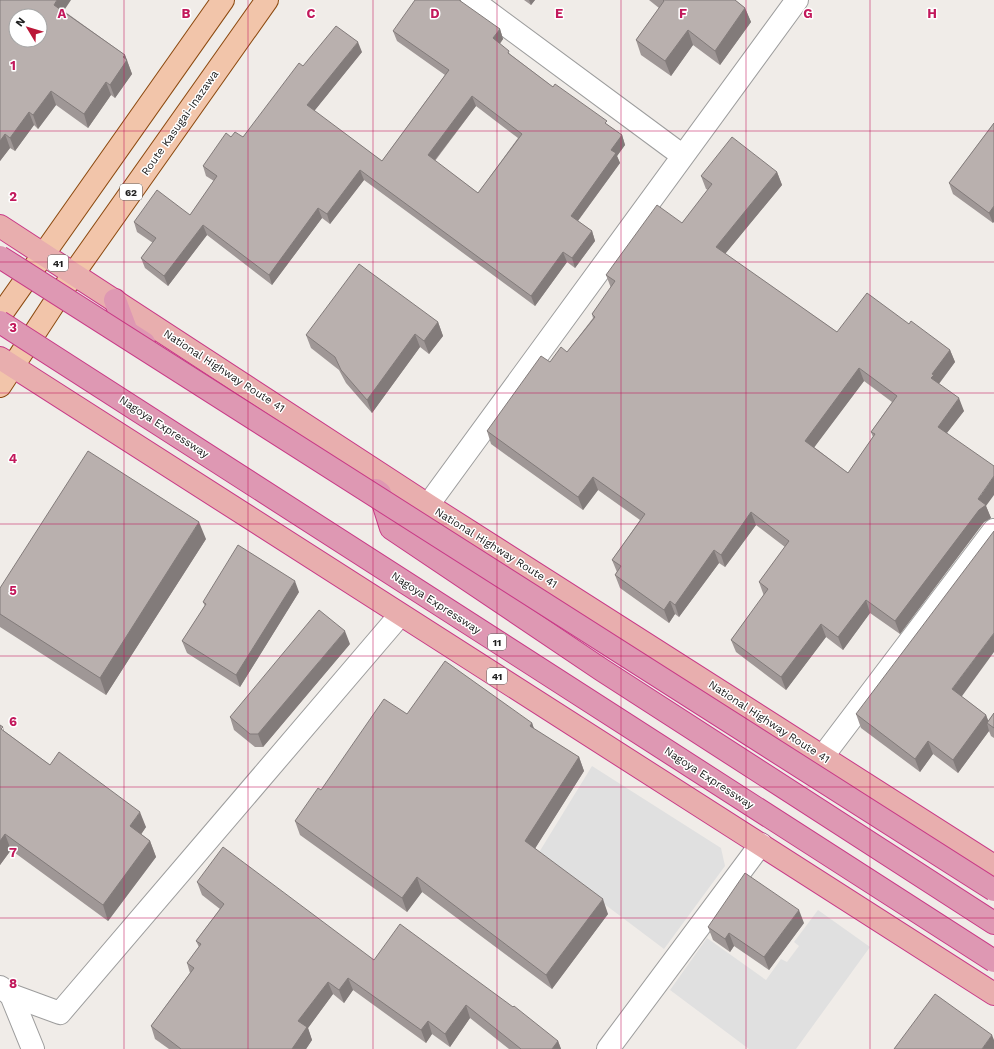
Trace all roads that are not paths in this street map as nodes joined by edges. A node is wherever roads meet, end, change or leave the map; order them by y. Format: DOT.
graph roads {
  1 [pos="223,0"];
  2 [pos="267,0"];
  3 [pos="472,0"];
  4 [pos="797,0"];
  5 [pos="683,156"];
  6 [pos="0,226"];
  7 [pos="43,254"];
  8 [pos="0,257"];
  9 [pos="74,273"];
  10 [pos="115,300"];
  11 [pos="0,316"];
  12 [pos="0,322"];
  13 [pos="7,363"];
  14 [pos="0,386"];
  15 [pos="428,504"];
  16 [pos="994,530"];
  17 [pos="400,615"];
  18 [pos="823,756"];
  19 [pos="761,844"];
  20 [pos="994,866"];
  21 [pos="994,890"];
  22 [pos="994,923"];
  23 [pos="994,961"];
  24 [pos="5,991"];
  25 [pos="994,994"];
  26 [pos="33,1049"];
  27 [pos="608,1049"];
  1 -- 7 [label="main road"];
  2 -- 9 [label="main road, Route Kasugai-Inazawa / 62"];
  3 -- 5 [label="street"];
  4 -- 5 [label="street"];
  5 -- 15 [label="street"];
  6 -- 7 [label="highway, National Highway Route 41 / 41"];
  7 -- 9 [label="highway, National Highway Route 41 / 41"];
  7 -- 11 [label="main road"];
  8 -- 21 [label="highway, bridge"];
  9 -- 10 [label="highway, National Highway Route 41 / 41"];
  9 -- 13 [label="main road, Route Kasugai-Inazawa / 62"];
  10 -- 15 [label="highway, National Highway Route 41 / 41"];
  10 -- 22 [label="highway"];
  12 -- 23 [label="highway, Nagoya Expressway / 11, bridge"];
  13 -- 14 [label="main road, Route Kasugai-Inazawa / 62"];
  13 -- 17 [label="highway, 41"];
  15 -- 18 [label="highway, National Highway Route 41 / 41"];
  16 -- 18 [label="street"];
  17 -- 19 [label="highway, 41"];
  17 -- 24 [label="street"];
  18 -- 20 [label="highway, National Highway Route 41 / 41"];
  19 -- 25 [label="highway, 41"];
  19 -- 27 [label="street"];
  24 -- 26 [label="street"];
}
